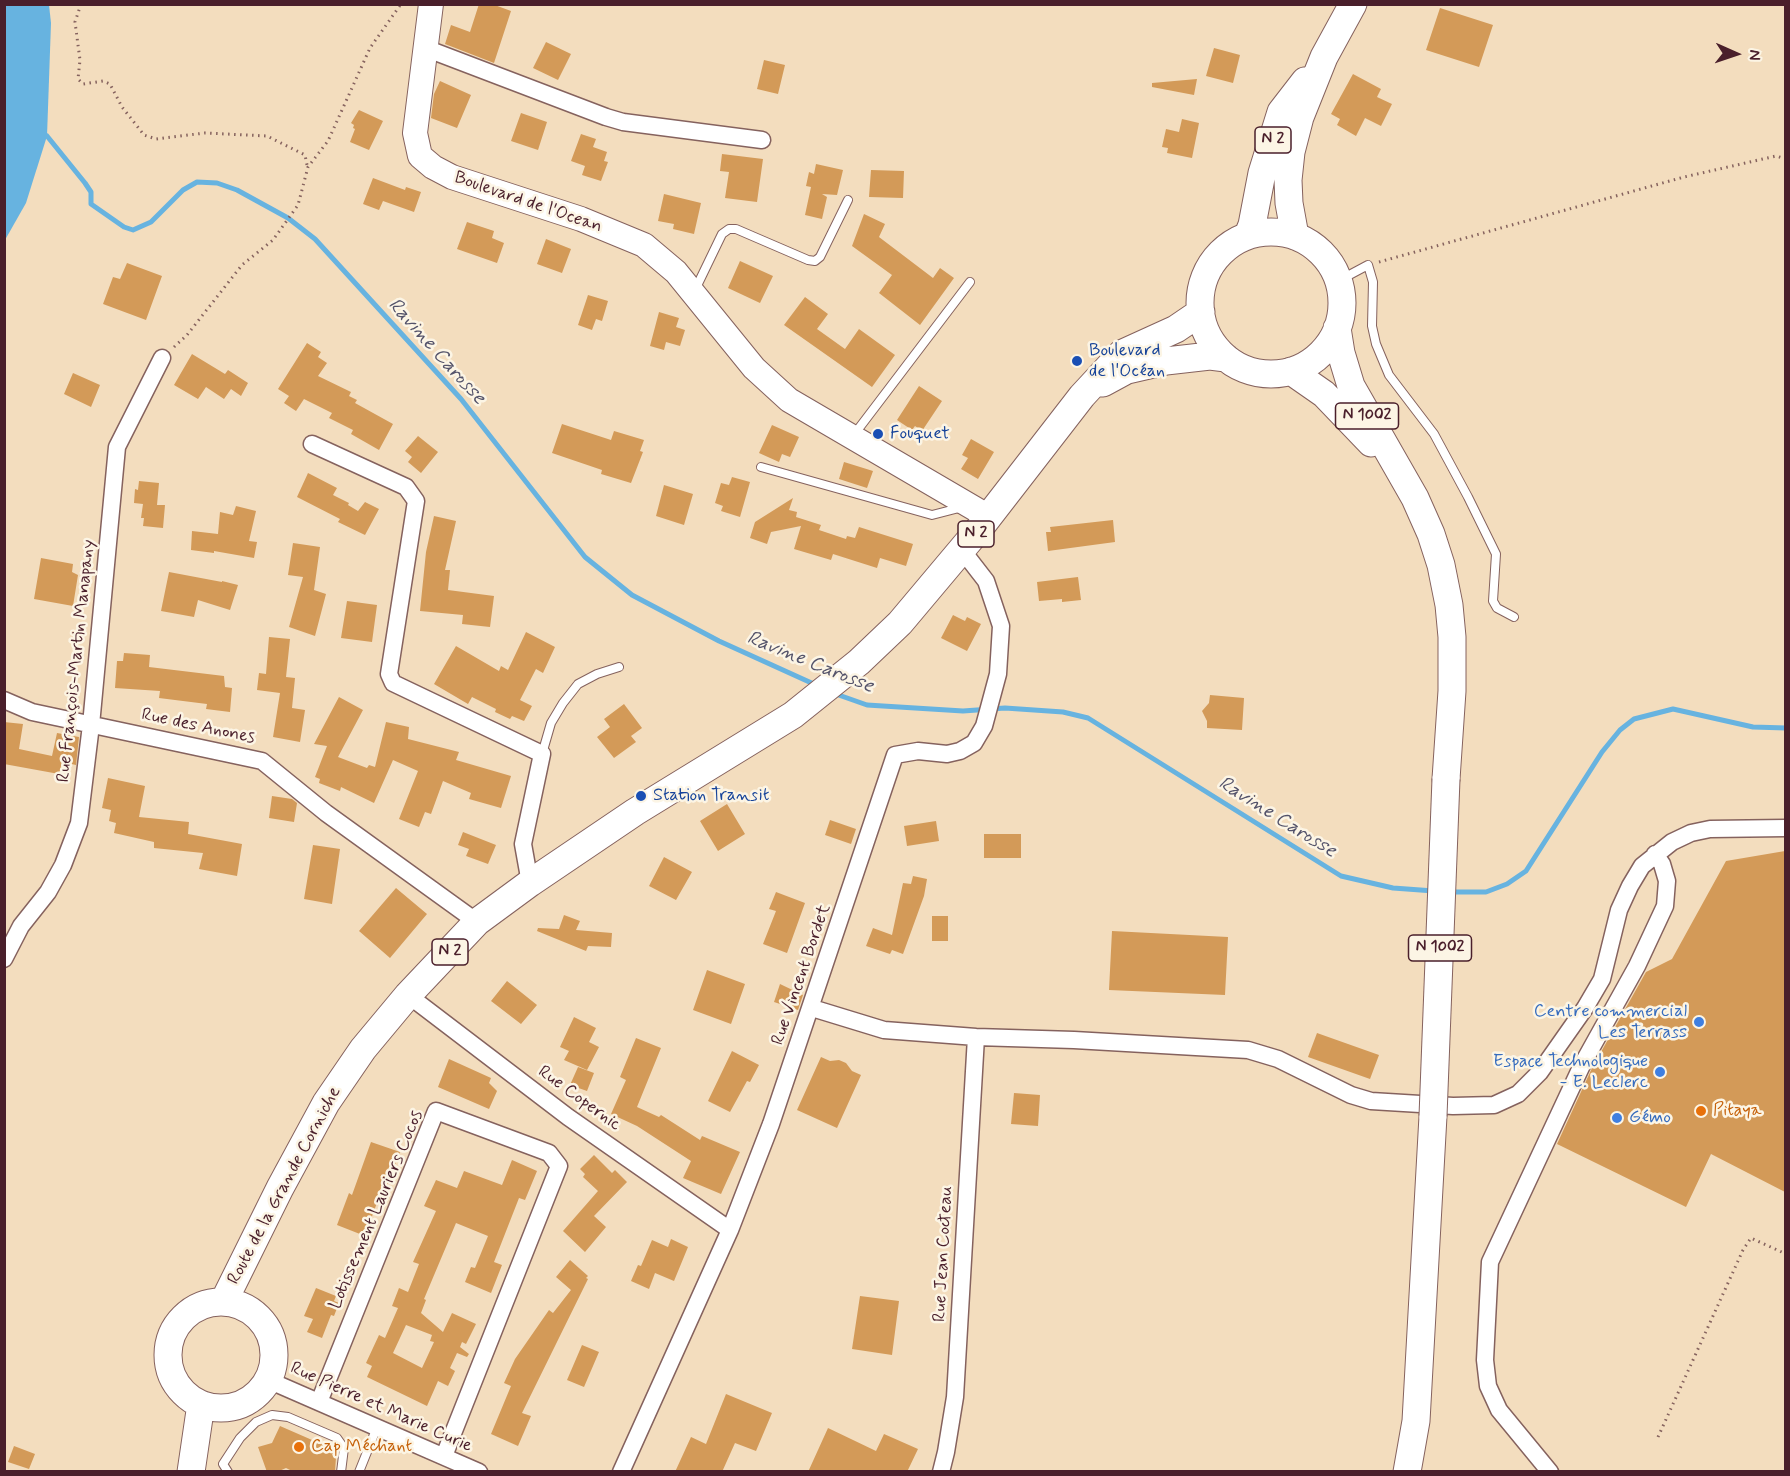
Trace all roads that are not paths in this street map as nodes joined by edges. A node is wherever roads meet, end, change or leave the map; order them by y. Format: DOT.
graph roads {
  1 [pos="432,4"];
  2 [pos="1353,4"];
  3 [pos="425,48"];
  4 [pos="1324,57"];
  5 [pos="762,140"];
  6 [pos="848,200"];
  7 [pos="1248,236"];
  8 [pos="1295,236"];
  9 [pos="1338,281"];
  10 [pos="970,282"];
  11 [pos="694,292"];
  12 [pos="1201,312"];
  13 [pos="1337,328"];
  14 [pos="162,358"];
  15 [pos="1226,358"];
  16 [pos="1291,371"];
  17 [pos="1082,396"];
  18 [pos="853,437"];
  19 [pos="312,444"];
  20 [pos="761,467"];
  21 [pos="1415,498"];
  22 [pos="979,511"];
  23 [pos="962,550"];
  24 [pos="1514,617"];
  25 [pos="619,667"];
  26 [pos="4,700"];
  27 [pos="91,725"];
  28 [pos="542,754"];
  29 [pos="1785,828"];
  30 [pos="1655,854"];
  31 [pos="530,883"];
  32 [pos="477,922"];
  33 [pos="4,959"];
  34 [pos="408,995"];
  35 [pos="812,1008"];
  36 [pos="976,1037"];
  37 [pos="730,1230"];
  38 [pos="224,1300"];
  39 [pos="268,1380"];
  40 [pos="318,1402"];
  41 [pos="201,1404"];
  42 [pos="1416,1421"];
  43 [pos="377,1428"];
  44 [pos="444,1456"];
  45 [pos="191,1472"];
  46 [pos="228,1472"];
  47 [pos="341,1472"];
  48 [pos="359,1472"];
  49 [pos="479,1472"];
  50 [pos="621,1472"];
  51 [pos="940,1472"];
  52 [pos="1407,1472"];
  53 [pos="1423,1472"];
  54 [pos="1550,1472"];
  1 -- 3 [label="street, Boulevard de l'Ocean"];
  2 -- 4 [label="main road, N 2"];
  3 -- 5 [label="street"];
  3 -- 11 [label="street, Boulevard de l'Ocean"];
  4 -- 7 [label="main road, N 2"];
  4 -- 8 [label="main road, N 2"];
  6 -- 11 [label="lane"];
  7 -- 8 [label="main road"];
  7 -- 12 [label="main road"];
  8 -- 9 [label="main road"];
  9 -- 13 [label="main road"];
  9 -- 24 [label="lane"];
  10 -- 18 [label="lane"];
  11 -- 18 [label="street, Boulevard de l'Ocean"];
  12 -- 15 [label="main road"];
  12 -- 17 [label="main road, N 2"];
  13 -- 16 [label="main road"];
  13 -- 21 [label="main road, N 1002"];
  14 -- 27 [label="street, Rue François-Martin Manapany"];
  15 -- 16 [label="main road"];
  15 -- 17 [label="main road, N 2"];
  16 -- 21 [label="main road, N 1002"];
  17 -- 22 [label="main road, N 2"];
  18 -- 22 [label="street, Boulevard de l'Ocean"];
  19 -- 28 [label="street"];
  20 -- 22 [label="lane"];
  21 -- 42 [label="main road, N 1002, bridge"];
  22 -- 23 [label="main road, N 2"];
  23 -- 31 [label="main road, Route de la Grande Corniche / N 2"];
  23 -- 35 [label="street, Rue Vincent Bordet"];
  25 -- 28 [label="lane"];
  26 -- 27 [label="street, Rue des Anones"];
  27 -- 32 [label="street, Rue des Anones"];
  27 -- 33 [label="street, Rue François-Martin Manapany"];
  28 -- 31 [label="street"];
  29 -- 30 [label="street"];
  30 -- 36 [label="street"];
  30 -- 54 [label="street"];
  31 -- 32 [label="main road, Route de la Grande Corniche / N 2"];
  32 -- 34 [label="main road, Route de la Grande Corniche / N 2"];
  34 -- 37 [label="street, Rue Copernic"];
  34 -- 38 [label="main road, Route de la Grande Corniche / N 2"];
  35 -- 36 [label="street"];
  35 -- 37 [label="street, Rue Vincent Bordet"];
  36 -- 51 [label="street, Rue Jean Cocteau"];
  37 -- 50 [label="street, Rue Vincent Bordet"];
  38 -- 39 [label="main road"];
  38 -- 41 [label="main road"];
  39 -- 40 [label="street, Rue Pierre et Marie Curie"];
  39 -- 41 [label="main road"];
  40 -- 43 [label="street, Rue Pierre et Marie Curie"];
  40 -- 44 [label="street, Lotissement Lauriers Cocos"];
  41 -- 45 [label="main road"];
  42 -- 52 [label="main road, N 1002"];
  42 -- 53 [label="main road, N 1002"];
  43 -- 44 [label="street, Rue Pierre et Marie Curie"];
  43 -- 48 [label="lane"];
  44 -- 49 [label="street, Rue Pierre et Marie Curie"];
  46 -- 47 [label="lane"];
}
